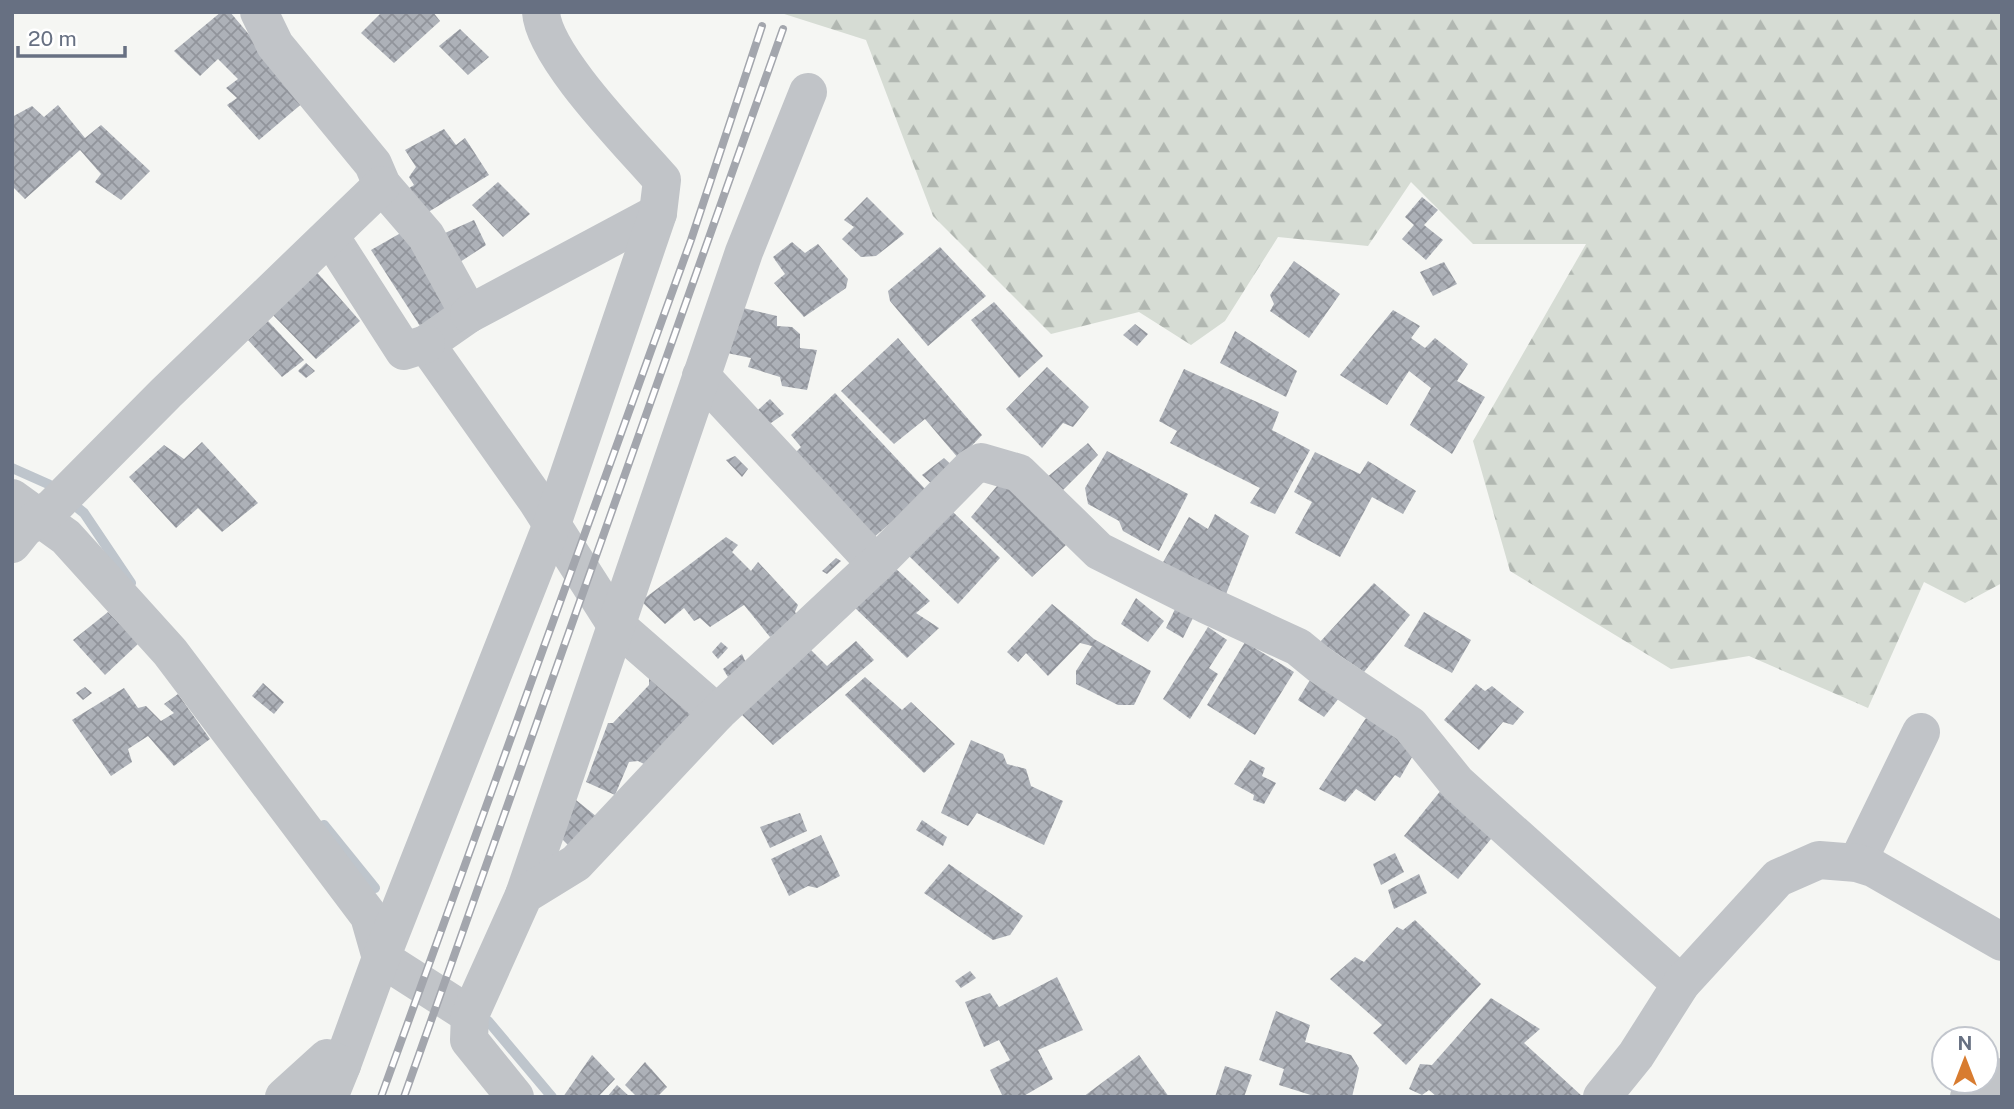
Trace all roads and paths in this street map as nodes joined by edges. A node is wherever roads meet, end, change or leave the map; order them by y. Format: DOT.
graph roads {
  1 [pos="259,12"];
  2 [pos="541,12"];
  3 [pos="808,92"];
  4 [pos="382,185"];
  5 [pos="658,213"];
  6 [pos="330,236"];
  7 [pos="469,314"];
  8 [pos="426,344"];
  9 [pos="701,376"];
  10 [pos="38,511"];
  11 [pos="552,524"];
  12 [pos="876,564"];
  13 [pos="616,625"];
  14 [pos="717,713"];
  15 [pos="1922,732"];
  16 [pos="1857,863"];
  17 [pos="524,895"];
  18 [pos="2002,942"];
  19 [pos="381,958"];
  20 [pos="1681,984"];
  21 [pos="470,1016"];
  22 [pos="2002,1077"];
  23 [pos="336,1081"];
  24 [pos="284,1097"];
  25 [pos="515,1097"];
  26 [pos="1602,1097"];
  27 [pos="1969,1097"];
  1 -- 4 [label="street"];
  2 -- 5 [label="street"];
  3 -- 9 [label="street"];
  4 -- 6 [label="street"];
  4 -- 7 [label="street"];
  5 -- 7 [label="street"];
  5 -- 11 [label="street"];
  6 -- 8 [label="street"];
  6 -- 10 [label="street"];
  7 -- 8 [label="street"];
  8 -- 11 [label="street"];
  9 -- 12 [label="street"];
  9 -- 13 [label="street"];
  10 -- 19 [label="street"];
  11 -- 13 [label="street"];
  11 -- 19 [label="street"];
  12 -- 14 [label="street"];
  12 -- 20 [label="street"];
  13 -- 14 [label="street"];
  13 -- 17 [label="street"];
  14 -- 17 [label="street"];
  15 -- 16 [label="street"];
  16 -- 18 [label="street"];
  16 -- 20 [label="street"];
  17 -- 21 [label="street"];
  19 -- 21 [label="street"];
  19 -- 23 [label="street"];
  20 -- 26 [label="street"];
  21 -- 25 [label="street"];
  22 -- 27 [label="street"];
  23 -- 24 [label="street"];
}
